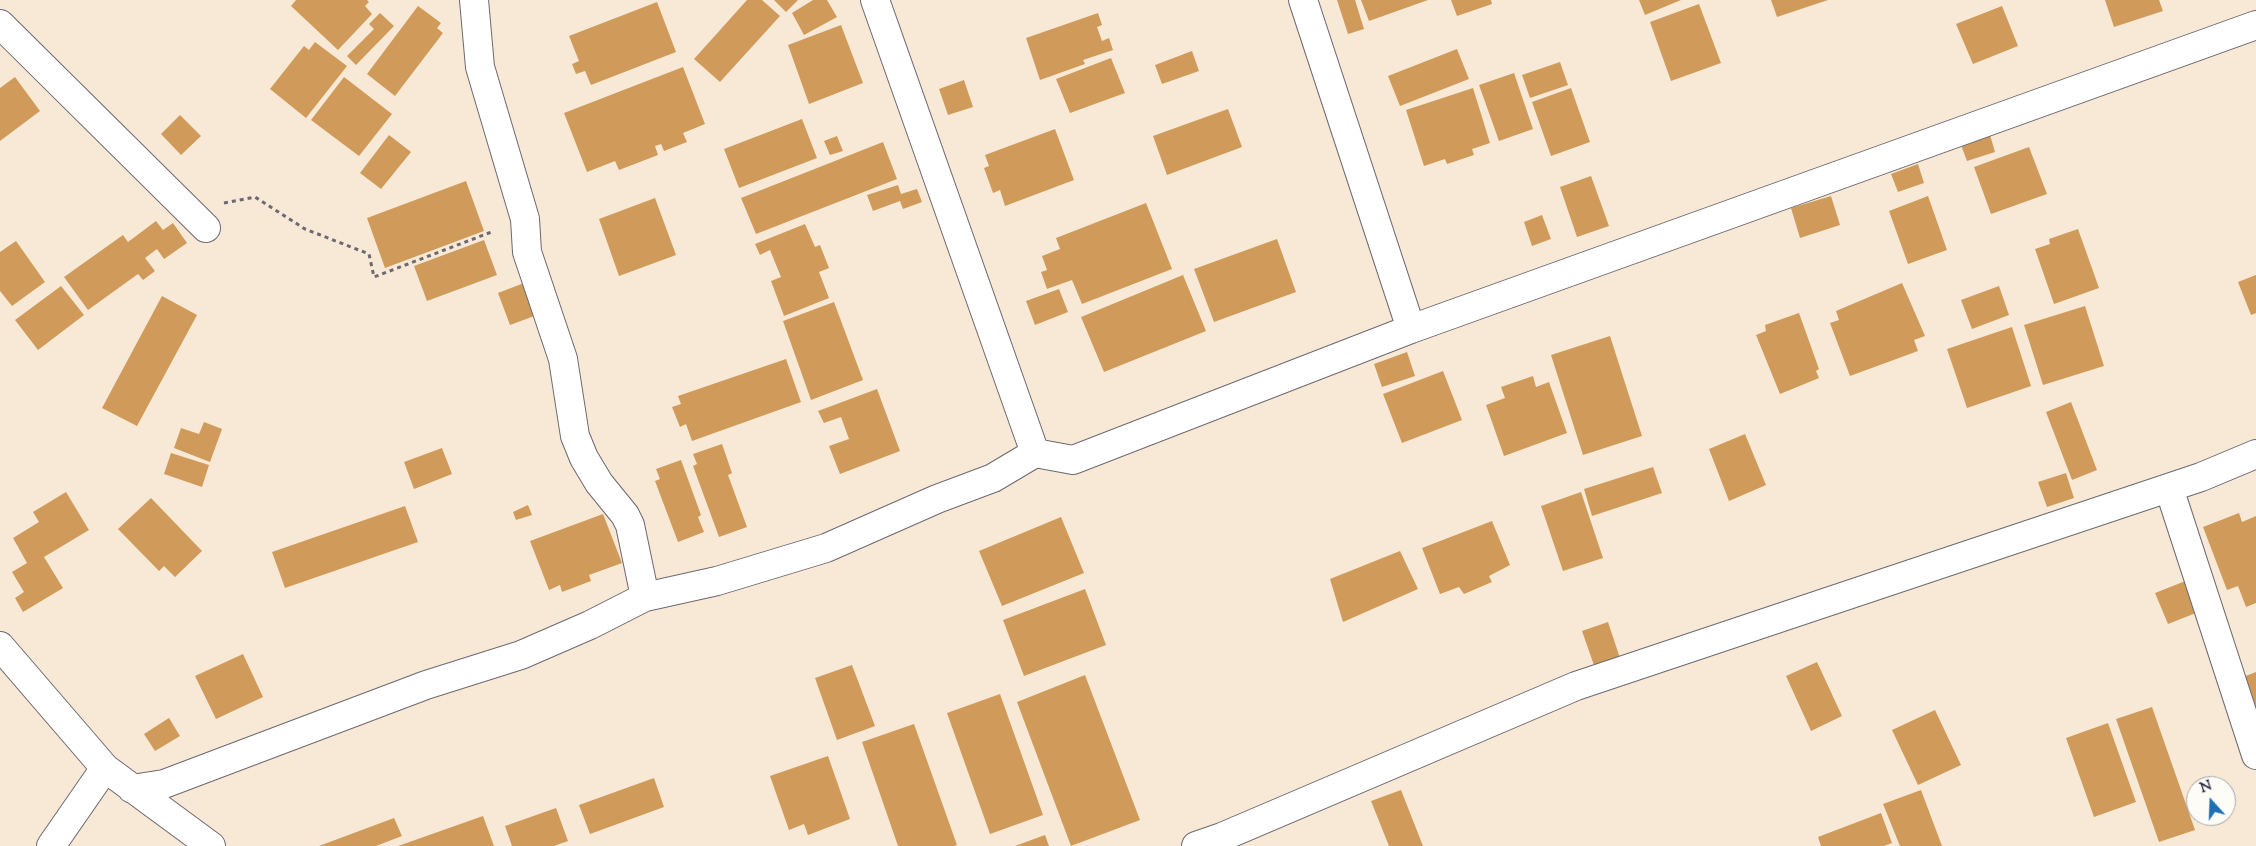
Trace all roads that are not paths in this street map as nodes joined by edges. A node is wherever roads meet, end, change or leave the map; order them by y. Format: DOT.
graph roads {
  1 [pos="474,0"];
  2 [pos="875,0"];
  3 [pos="1303,0"];
  4 [pos="0,24"];
  5 [pos="2256,24"];
  6 [pos="206,228"];
  7 [pos="1411,329"];
  8 [pos="1035,453"];
  9 [pos="2256,454"];
  10 [pos="2169,488"];
  11 [pos="645,597"];
  12 [pos="0,646"];
  13 [pos="2256,755"];
  14 [pos="105,768"];
  15 [pos="132,789"];
  16 [pos="52,846"];
  17 [pos="212,846"];
  18 [pos="1196,846"];
  1 -- 11 [label="street"];
  2 -- 8 [label="street"];
  3 -- 7 [label="street"];
  4 -- 6 [label="street"];
  5 -- 7 [label="street"];
  7 -- 8 [label="street"];
  8 -- 11 [label="street"];
  9 -- 10 [label="street"];
  10 -- 13 [label="street"];
  10 -- 18 [label="street"];
  11 -- 15 [label="street"];
  12 -- 14 [label="street"];
  14 -- 15 [label="street"];
  14 -- 16 [label="street"];
  15 -- 17 [label="street"];
}
